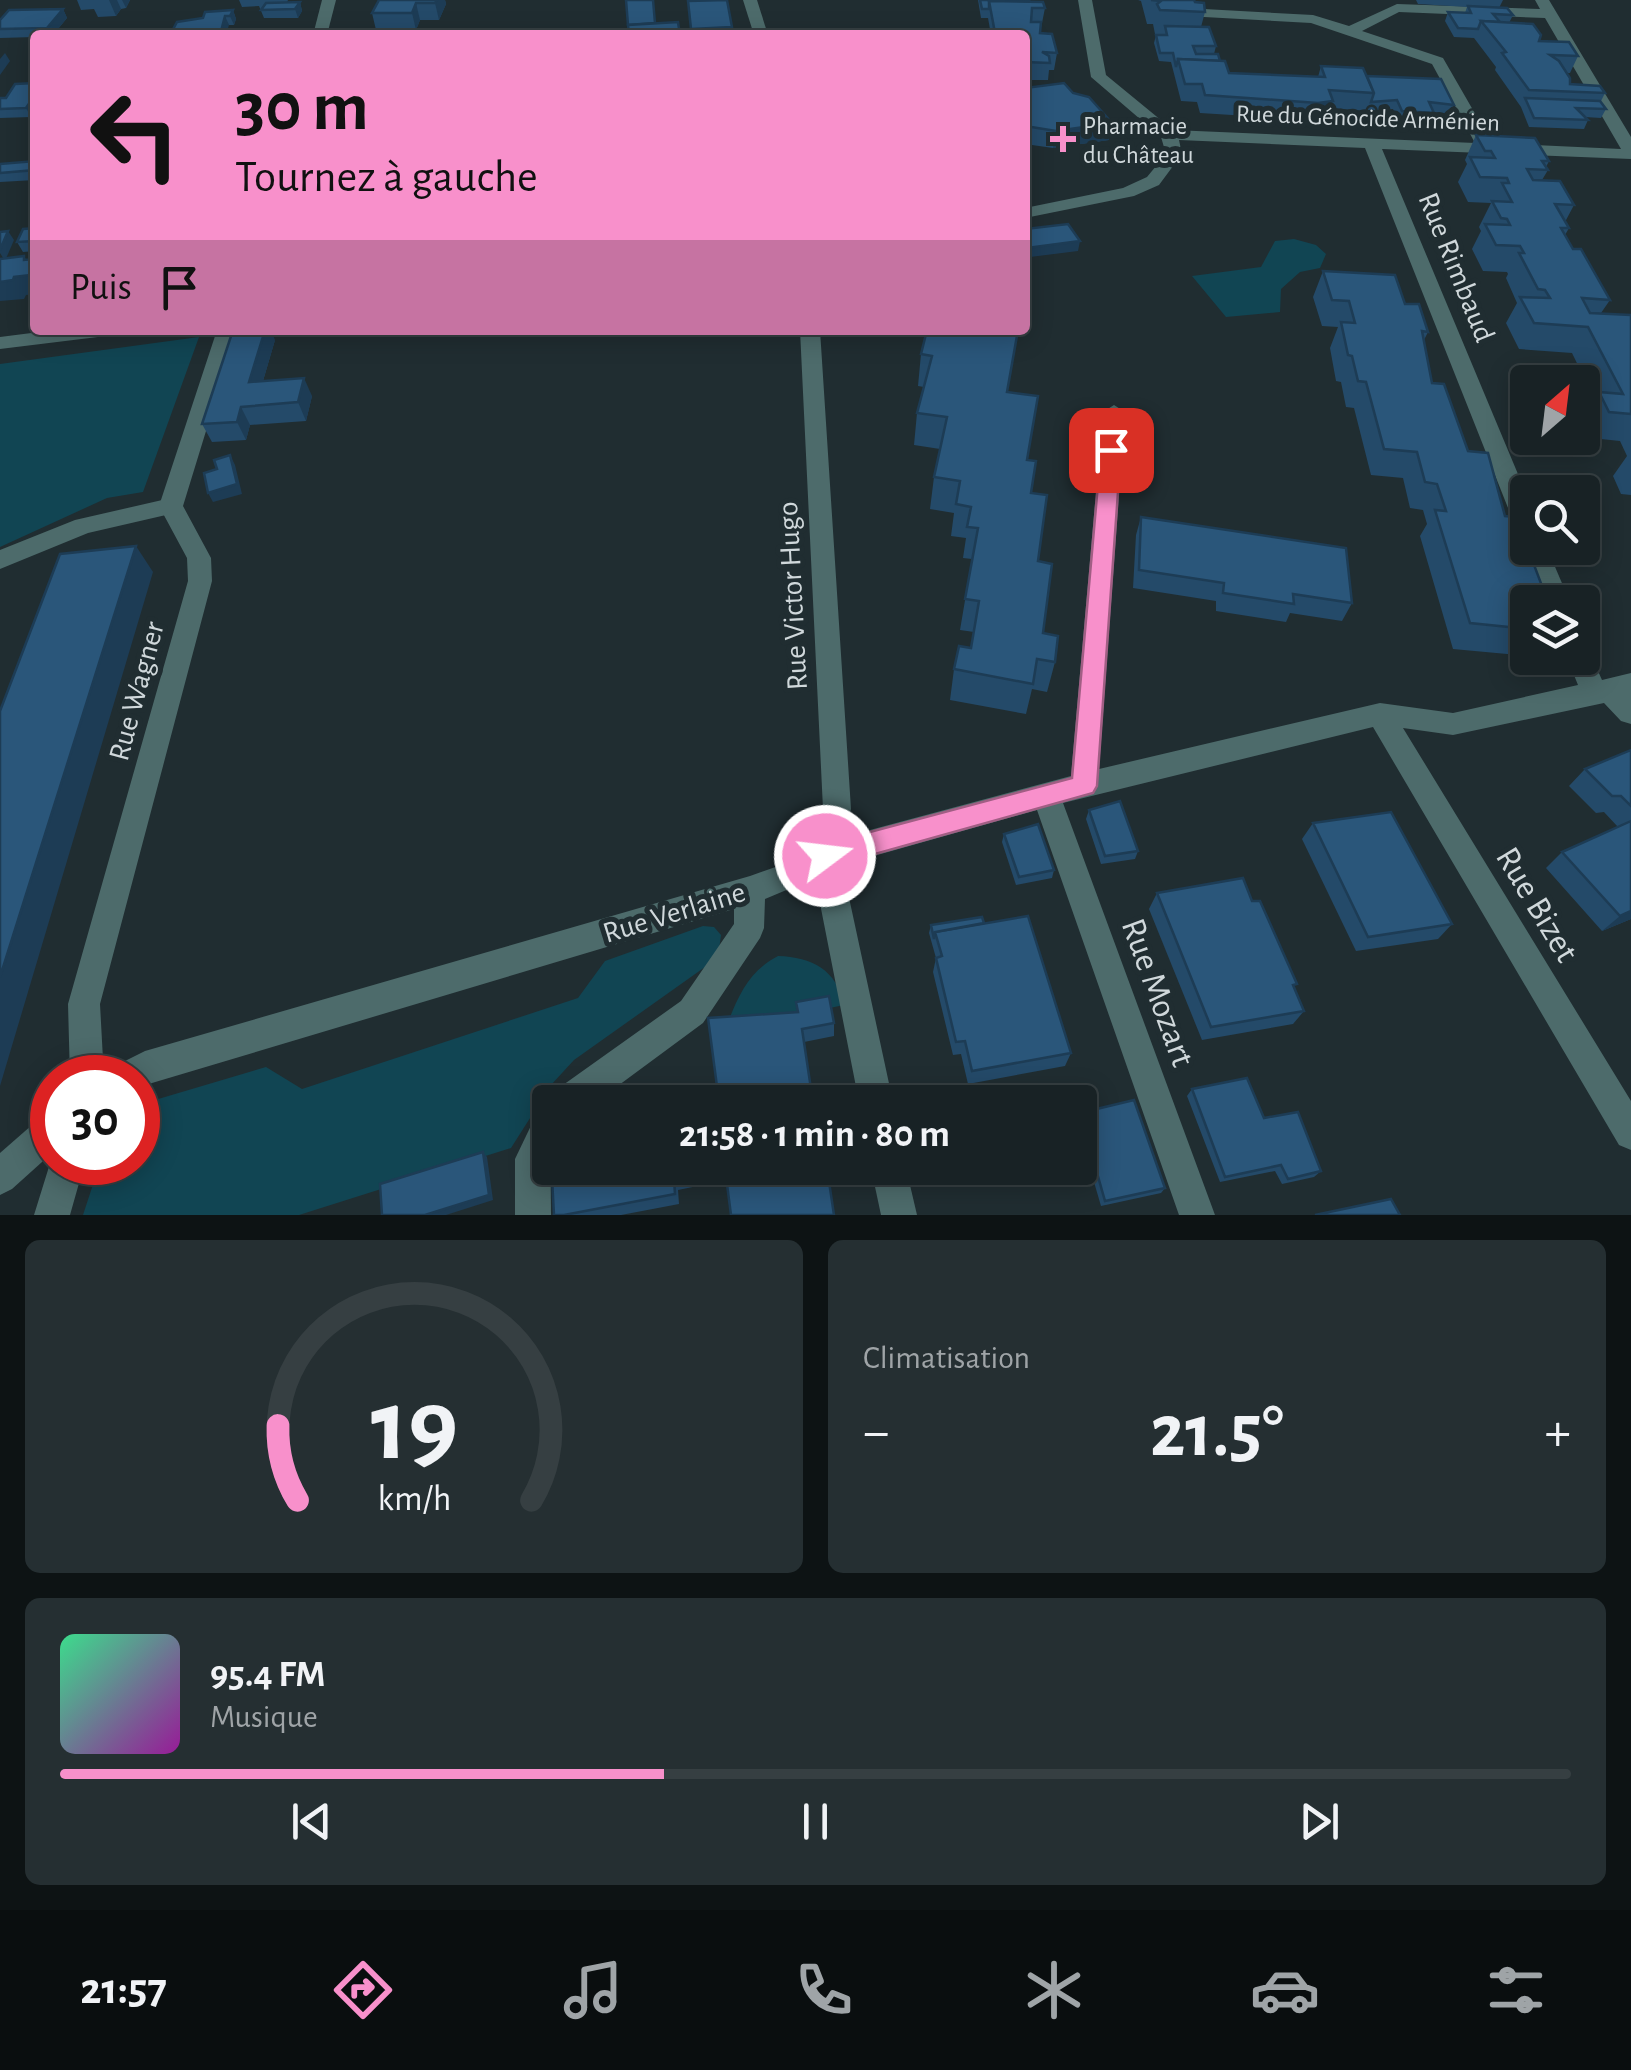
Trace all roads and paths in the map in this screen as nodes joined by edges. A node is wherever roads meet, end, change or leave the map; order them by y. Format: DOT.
graph roads {
  1 [pos="329,0"];
  2 [pos="750,0"];
  3 [pos="1085,0"];
  4 [pos="1547,7"];
  5 [pos="1186,12"];
  6 [pos="321,30"];
  7 [pos="759,30"];
  8 [pos="1350,31"];
  9 [pos="1169,134"];
  10 [pos="1371,142"];
  11 [pos="1485,146"];
  12 [pos="1631,152"];
  13 [pos="1030,212"];
  14 [pos="68,335"];
  15 [pos="225,335"];
  16 [pos="810,335"];
  17 [pos="0,344"];
  18 [pos="1114,412"];
  19 [pos="1510,484"];
  20 [pos="172,506"];
  21 [pos="0,560"];
  22 [pos="1611,690"];
  23 [pos="1631,713"];
  24 [pos="1380,714"];
  25 [pos="1084,786"];
  26 [pos="1047,797"];
  27 [pos="825,856"];
  28 [pos="750,890"];
  29 [pos="87,1055"];
  30 [pos="160,1064"];
  31 [pos="591,1085"];
  32 [pos="872,1085"];
  33 [pos="1631,1133"];
  34 [pos="30,1150"];
  35 [pos="0,1177"];
  36 [pos="61,1185"];
  37 [pos="532,1185"];
  38 [pos="893,1185"];
  39 [pos="52,1215"];
  40 [pos="533,1215"];
  41 [pos="899,1215"];
  42 [pos="1197,1215"];
  1 -- 6 [label="street"];
  2 -- 7 [label="street"];
  3 -- 9 [label="street"];
  4 -- 8 [label="street"];
  4 -- 12 [label="street"];
  5 -- 8 [label="street"];
  8 -- 11 [label="street"];
  9 -- 10 [label="street, Rue du Génocide Arménien"];
  9 -- 13 [label="street"];
  10 -- 11 [label="street, Rue du Génocide Arménien"];
  10 -- 19 [label="street, Rue Rimbaud"];
  11 -- 12 [label="street, Rue du Génocide Arménien"];
  14 -- 17 [label="street"];
  15 -- 20 [label="street"];
  16 -- 27 [label="street, Rue Victor Hugo"];
  18 -- 25 [label="street"];
  20 -- 21 [label="street"];
  20 -- 29 [label="street, Rue Wagner"];
  22 -- 23 [label="street"];
  22 -- 24 [label="street, Rue Verlaine"];
  24 -- 25 [label="street, Rue Verlaine"];
  24 -- 33 [label="street, Rue Bizet"];
  25 -- 26 [label="street, Rue Verlaine"];
  26 -- 27 [label="street, Rue Verlaine"];
  26 -- 42 [label="street, Rue Mozart"];
  27 -- 28 [label="street, Rue Verlaine"];
  27 -- 32 [label="street"];
  28 -- 30 [label="street, Rue Verlaine"];
  28 -- 31 [label="street"];
  34 -- 35 [label="street"];
  36 -- 39 [label="street"];
  37 -- 40 [label="street"];
  38 -- 41 [label="street"];
}
